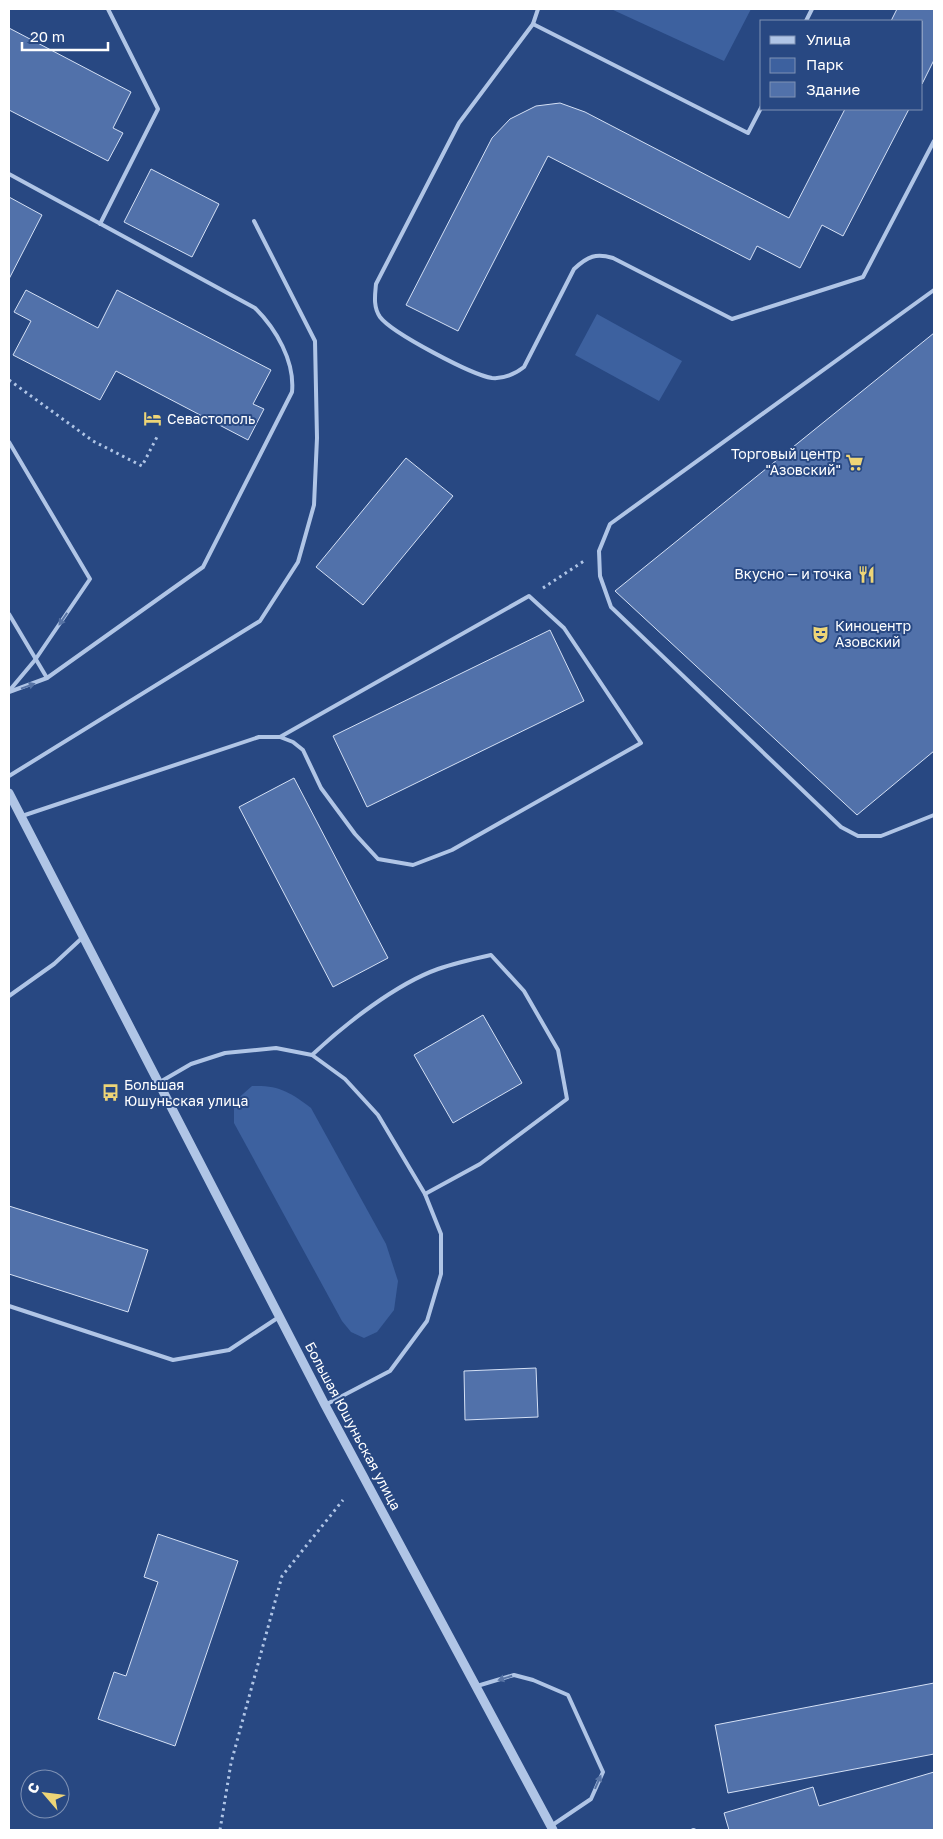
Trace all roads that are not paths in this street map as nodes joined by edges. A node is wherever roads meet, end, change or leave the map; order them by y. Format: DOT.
graph roads {
  1 [pos="108,9"];
  2 [pos="538,9"];
  3 [pos="533,24"];
  4 [pos="760,110"];
  5 [pos="934,141"];
  6 [pos="9,174"];
  7 [pos="254,221"];
  8 [pos="100,224"];
  9 [pos="934,290"];
  10 [pos="9,442"];
  11 [pos="9,614"];
  12 [pos="36,660"];
  13 [pos="47,678"];
  14 [pos="9,691"];
  15 [pos="280,737"];
  16 [pos="9,776"];
  17 [pos="9,793"];
  18 [pos="934,815"];
  19 [pos="22,816"];
  20 [pos="82,938"];
  21 [pos="9,996"];
  22 [pos="312,1056"];
  23 [pos="160,1082"];
  24 [pos="425,1194"];
  25 [pos="9,1306"];
  26 [pos="281,1316"];
  27 [pos="325,1405"];
  28 [pos="476,1687"];
  29 [pos="552,1828"];
  1 -- 8 [label="lane"];
  2 -- 3 [label="lane"];
  3 -- 4 [label="lane"];
  3 -- 5 [label="lane"];
  6 -- 8 [label="lane"];
  7 -- 16 [label="lane"];
  8 -- 13 [label="lane"];
  9 -- 18 [label="lane"];
  10 -- 12 [label="lane, one-way"];
  11 -- 12 [label="lane"];
  12 -- 13 [label="lane"];
  12 -- 14 [label="lane"];
  14 -- 13 [label="lane, one-way"];
  15 -- 15 [label="lane"];
  15 -- 19 [label="lane"];
  17 -- 19 [label="street, Большая Юшуньская улица"];
  19 -- 20 [label="street, Большая Юшуньская улица"];
  20 -- 21 [label="lane"];
  20 -- 23 [label="street, Большая Юшуньская улица"];
  22 -- 23 [label="lane"];
  22 -- 24 [label="lane"];
  22 -- 24 [label="lane"];
  23 -- 26 [label="street, Большая Юшуньская улица"];
  24 -- 27 [label="lane"];
  25 -- 26 [label="lane"];
  26 -- 27 [label="street, Большая Юшуньская улица"];
  27 -- 28 [label="street, Большая Юшуньская улица"];
  28 -- 29 [label="street, Большая Юшуньская улица"];
  29 -- 28 [label="lane, one-way"];
}
